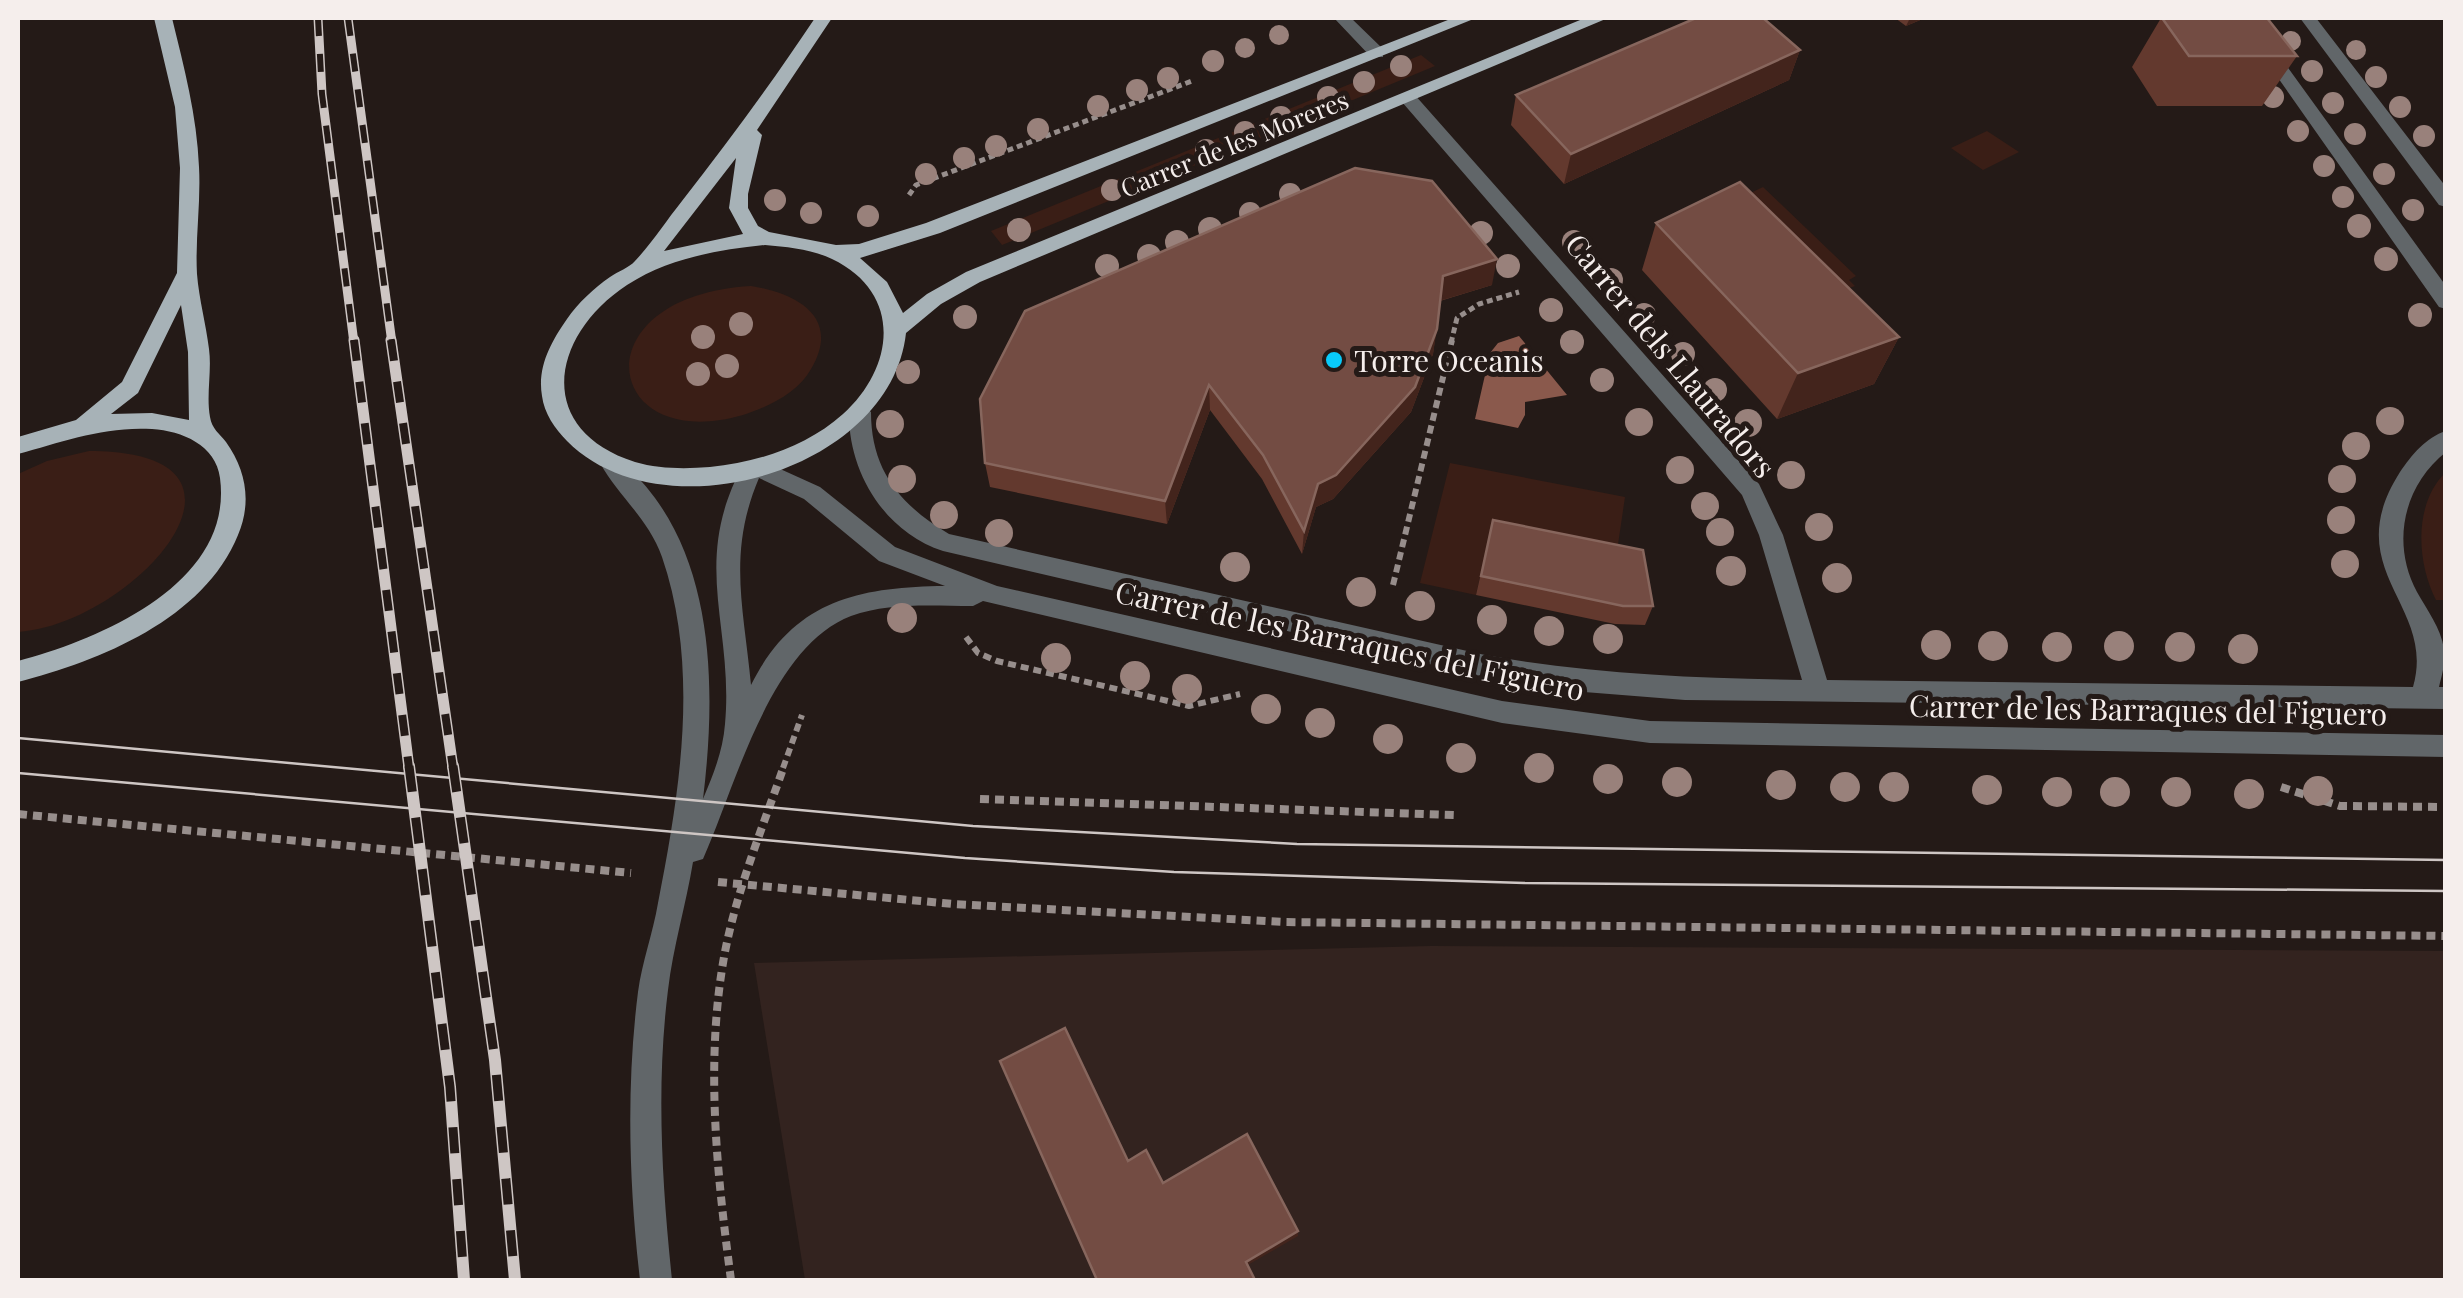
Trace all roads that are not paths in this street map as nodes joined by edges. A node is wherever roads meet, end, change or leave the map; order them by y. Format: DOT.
graph roads {
  1 [pos="163,18"];
  2 [pos="823,18"];
  3 [pos="1342,18"];
  4 [pos="1467,18"];
  5 [pos="1599,18"];
  6 [pos="2244,18"];
  7 [pos="2308,18"];
  8 [pos="1376,54"];
  9 [pos="1408,98"];
  10 [pos="762,112"];
  11 [pos="2446,201"];
  12 [pos="765,238"];
  13 [pos="834,252"];
  14 [pos="641,267"];
  15 [pos="187,273"];
  16 [pos="2446,302"];
  17 [pos="897,329"];
  18 [pos="860,412"];
  19 [pos="82,424"];
  20 [pos="206,438"];
  21 [pos="2446,439"];
  22 [pos="18,446"];
  23 [pos="611,463"];
  24 [pos="755,470"];
  25 [pos="995,595"];
  26 [pos="18,672"];
  27 [pos="1818,691"];
  28 [pos="2434,698"];
  29 [pos="2446,746"];
  30 [pos="734,748"];
  31 [pos="686,888"];
  32 [pos="656,1280"];
  1 -- 15 [label="main road"];
  2 -- 10 [label="main road"];
  3 -- 8 [label="street"];
  4 -- 8 [label="main road, Carrer de les Moreres"];
  5 -- 9 [label="main road, Carrer de les Moreres"];
  6 -- 16 [label="street"];
  7 -- 11 [label="street"];
  8 -- 13 [label="main road, Carrer de les Moreres"];
  9 -- 17 [label="main road, Carrer de les Moreres"];
  9 -- 27 [label="street, Carrer dels Llauradors"];
  10 -- 12 [label="main road"];
  10 -- 14 [label="main road"];
  12 -- 13 [label="main road"];
  12 -- 14 [label="main road"];
  13 -- 17 [label="main road"];
  14 -- 23 [label="main road"];
  15 -- 19 [label="main road"];
  15 -- 20 [label="main road"];
  17 -- 18 [label="main road"];
  18 -- 24 [label="main road"];
  18 -- 27 [label="street, Carrer de les Barraques del Figuero"];
  19 -- 20 [label="main road"];
  19 -- 22 [label="main road"];
  20 -- 26 [label="main road"];
  21 -- 28 [label="street, Carrer de les Barraques del Figuero"];
  23 -- 24 [label="main road"];
  23 -- 31 [label="street"];
  24 -- 25 [label="street, Carrer de les Barraques del Figuero"];
  24 -- 30 [label="street"];
  25 -- 29 [label="street, Carrer de les Barraques del Figuero"];
  25 -- 30 [label="street"];
  27 -- 28 [label="street, Carrer de les Barraques del Figuero"];
  30 -- 31 [label="street"];
  31 -- 32 [label="street"];
}
